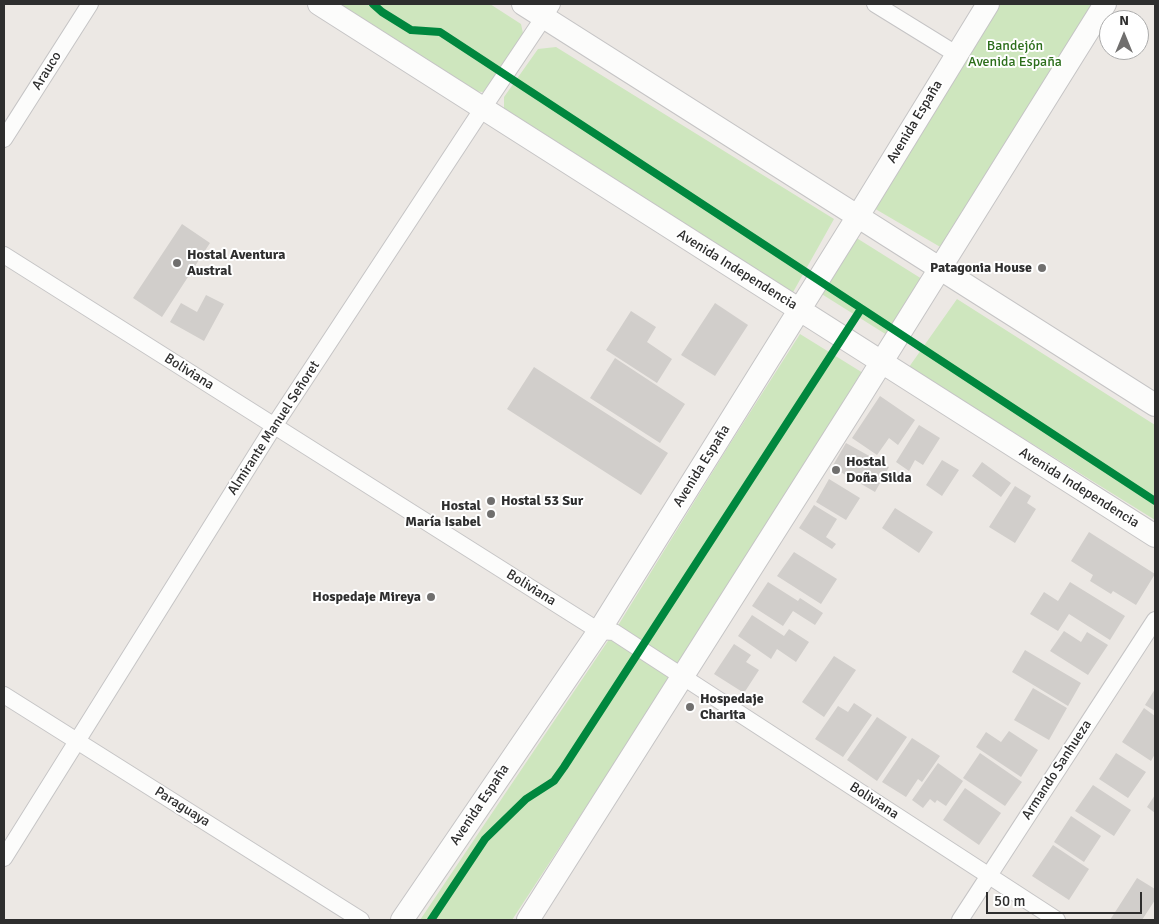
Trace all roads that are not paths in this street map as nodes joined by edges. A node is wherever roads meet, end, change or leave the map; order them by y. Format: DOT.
graph roads {
  1 [pos="90,4"];
  2 [pos="319,4"];
  3 [pos="523,4"];
  4 [pos="876,4"];
  5 [pos="988,4"];
  6 [pos="1105,4"];
  7 [pos="548,10"];
  8 [pos="956,54"];
  9 [pos="483,108"];
  10 [pos="4,139"];
  11 [pos="858,216"];
  12 [pos="4,255"];
  13 [pos="940,268"];
  14 [pos="799,310"];
  15 [pos="882,362"];
  16 [pos="1155,406"];
  17 [pos="274,426"];
  18 [pos="1155,536"];
  19 [pos="1155,620"];
  20 [pos="599,631"];
  21 [pos="682,677"];
  22 [pos="4,695"];
  23 [pos="76,740"];
  24 [pos="4,858"];
  25 [pos="988,876"];
  26 [pos="361,920"];
  27 [pos="402,920"];
  28 [pos="528,920"];
  29 [pos="960,920"];
  30 [pos="1057,920"];
  1 -- 10 [label="street, Arauco"];
  2 -- 9 [label="main road, Avenida Independencia"];
  3 -- 7 [label="main road"];
  4 -- 8 [label="street"];
  5 -- 8 [label="main road, Avenida España"];
  6 -- 13 [label="main road"];
  7 -- 9 [label="street, Almirante Manuel Señoret"];
  7 -- 11 [label="main road"];
  8 -- 11 [label="main road, Avenida España"];
  9 -- 14 [label="main road, Avenida Independencia"];
  9 -- 17 [label="street, Almirante Manuel Señoret"];
  11 -- 13 [label="main road"];
  11 -- 14 [label="main road, Avenida España"];
  12 -- 17 [label="street, Boliviana"];
  13 -- 15 [label="main road"];
  13 -- 16 [label="main road"];
  14 -- 15 [label="main road, Avenida Independencia"];
  14 -- 20 [label="main road, Avenida España"];
  15 -- 18 [label="main road, Avenida Independencia"];
  15 -- 21 [label="main road"];
  17 -- 20 [label="street, Boliviana"];
  17 -- 23 [label="street, Almirante Manuel Señoret"];
  19 -- 25 [label="street, Armando Sanhueza"];
  20 -- 21 [label="street, Boliviana"];
  20 -- 27 [label="main road, Avenida España"];
  21 -- 25 [label="street, Boliviana"];
  21 -- 28 [label="main road"];
  22 -- 23 [label="street, Paraguaya"];
  23 -- 24 [label="street, Almirante Manuel Señoret"];
  23 -- 26 [label="street, Paraguaya"];
  25 -- 29 [label="street, Armando Sanhueza"];
  25 -- 30 [label="street, Boliviana"];
}
